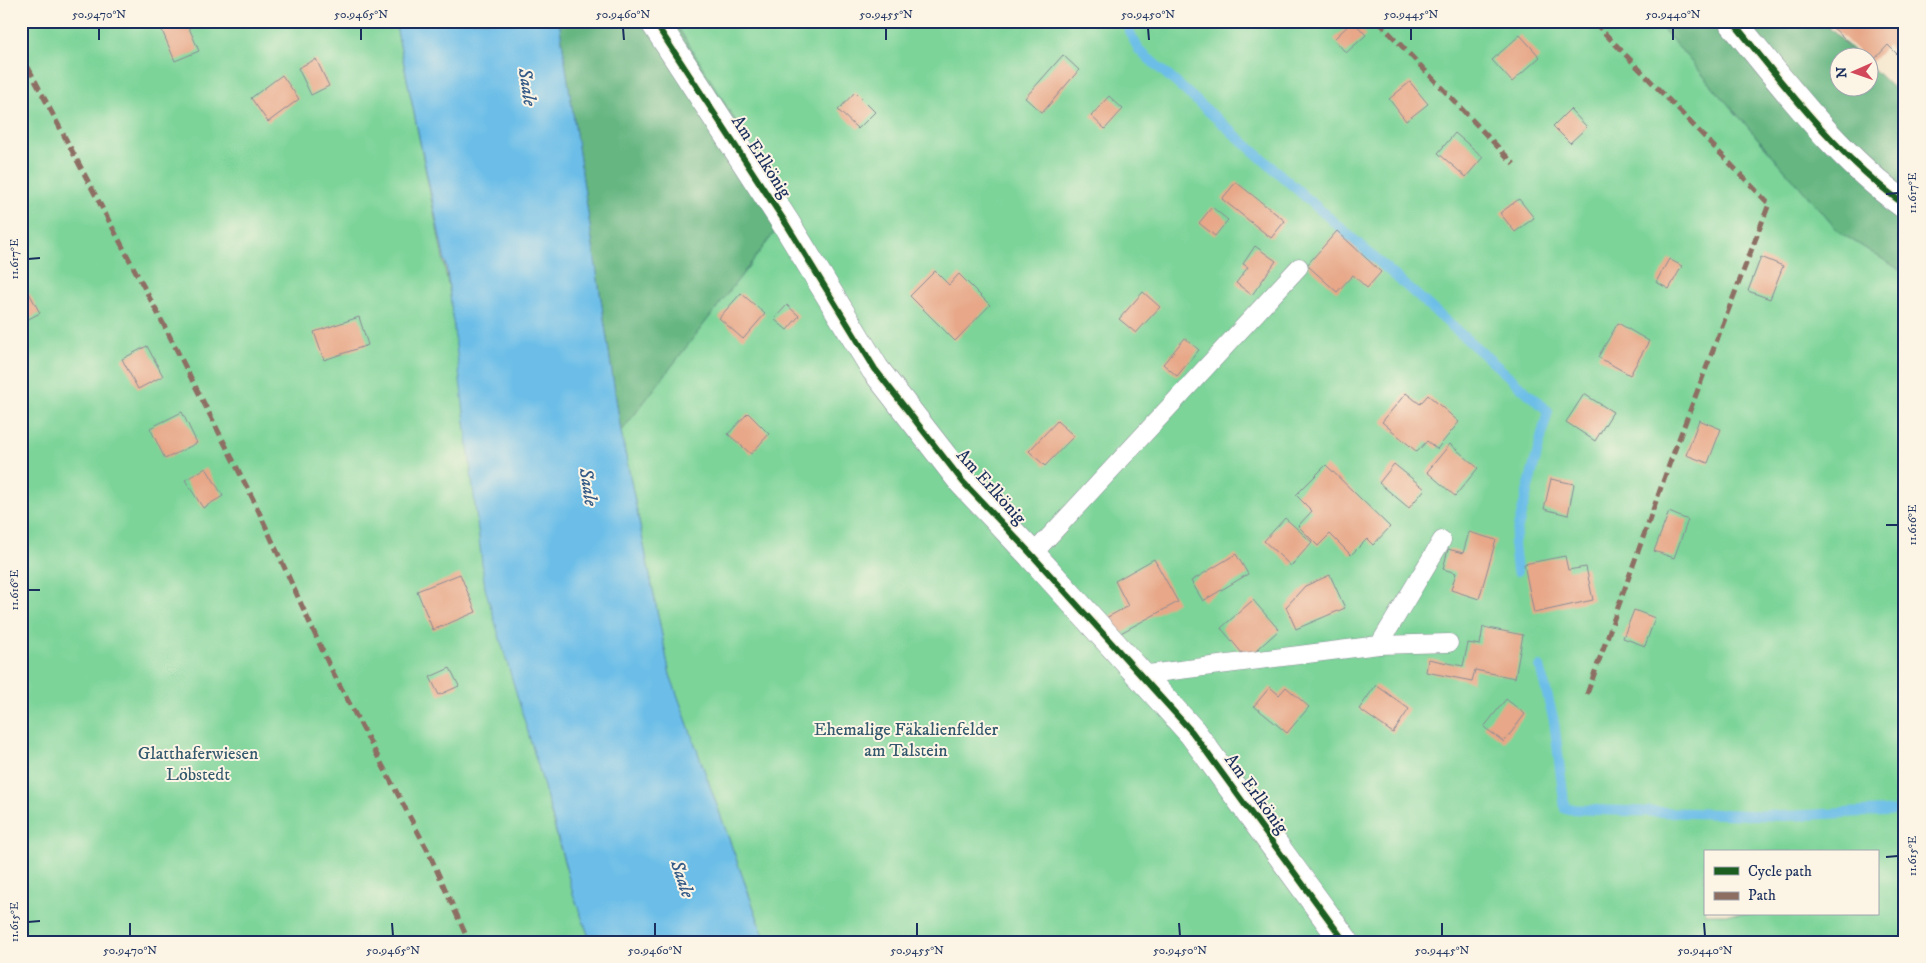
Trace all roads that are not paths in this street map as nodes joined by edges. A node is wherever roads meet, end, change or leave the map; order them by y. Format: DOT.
graph roads {
  1 [pos="654,21"];
  2 [pos="1732,21"];
  3 [pos="1905,204"];
  4 [pos="1299,267"];
  5 [pos="1442,540"];
  6 [pos="1032,555"];
  7 [pos="1449,642"];
  8 [pos="1379,645"];
  9 [pos="1140,675"];
  10 [pos="1345,942"];
  1 -- 6 [label="street, Am Erlkönig"];
  2 -- 3 [label="street"];
  4 -- 6 [label="lane"];
  5 -- 8 [label="lane"];
  6 -- 9 [label="street, Am Erlkönig"];
  7 -- 8 [label="lane"];
  8 -- 9 [label="lane"];
  9 -- 10 [label="street, Am Erlkönig"];
}
